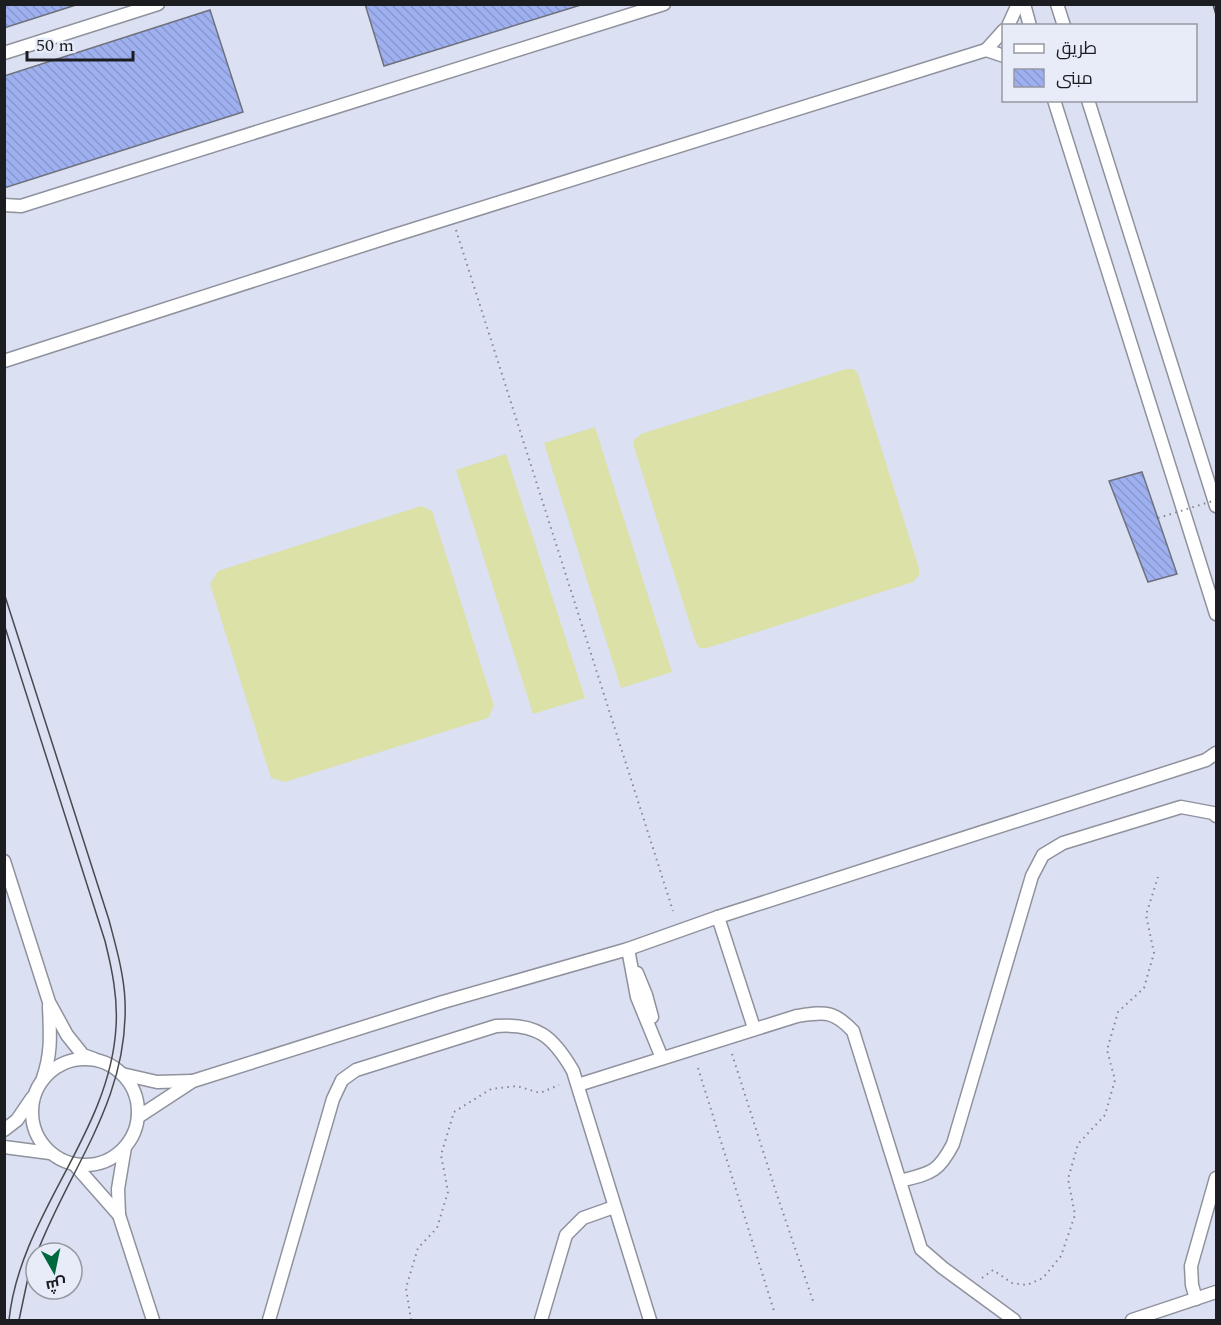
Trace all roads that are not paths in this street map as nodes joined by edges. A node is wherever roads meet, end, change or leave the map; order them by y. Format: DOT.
graph roads {
  1 [pos="159,4"];
  2 [pos="664,4"];
  3 [pos="1018,4"];
  4 [pos="1024,4"];
  5 [pos="1057,4"];
  6 [pos="1009,24"];
  7 [pos="1029,24"];
  8 [pos="1063,24"];
  9 [pos="1002,32"];
  10 [pos="986,50"];
  11 [pos="4,53"];
  12 [pos="1002,55"];
  13 [pos="1055,102"];
  14 [pos="1089,102"];
  15 [pos="4,205"];
  16 [pos="4,361"];
  17 [pos="1216,506"];
  18 [pos="1216,614"];
  19 [pos="1213,759"];
  20 [pos="1216,816"];
  21 [pos="4,861"];
  22 [pos="718,917"];
  23 [pos="628,949"];
  24 [pos="49,1002"];
  25 [pos="754,1028"];
  26 [pos="662,1059"];
  27 [pos="101,1062"];
  28 [pos="122,1074"];
  29 [pos="42,1081"];
  30 [pos="193,1081"];
  31 [pos="578,1085"];
  32 [pos="35,1094"];
  33 [pos="138,1117"];
  34 [pos="4,1130"];
  35 [pos="4,1147"];
  36 [pos="125,1147"];
  37 [pos="50,1153"];
  38 [pos="74,1164"];
  39 [pos="1216,1178"];
  40 [pos="900,1181"];
  41 [pos="614,1207"];
  42 [pos="119,1215"];
  43 [pos="1216,1292"];
  44 [pos="1196,1299"];
  45 [pos="153,1320"];
  46 [pos="269,1320"];
  47 [pos="541,1320"];
  48 [pos="650,1320"];
  49 [pos="1014,1320"];
  50 [pos="1132,1320"];
  1 -- 11 [label="street"];
  2 -- 15 [label="street"];
  3 -- 6 [label="street"];
  4 -- 7 [label="street"];
  5 -- 8 [label="street"];
  9 -- 10 [label="street"];
  10 -- 12 [label="street"];
  10 -- 16 [label="street"];
  13 -- 18 [label="street"];
  14 -- 17 [label="street"];
  19 -- 22 [label="street"];
  20 -- 40 [label="street"];
  21 -- 24 [label="street"];
  22 -- 23 [label="street"];
  22 -- 25 [label="street"];
  23 -- 26 [label="street"];
  23 -- 30 [label="street"];
  24 -- 27 [label="street"];
  24 -- 29 [label="street"];
  25 -- 26 [label="street"];
  25 -- 40 [label="street"];
  26 -- 31 [label="street"];
  27 -- 28 [label="street"];
  27 -- 29 [label="street"];
  28 -- 30 [label="street"];
  28 -- 33 [label="street"];
  29 -- 32 [label="street"];
  30 -- 33 [label="street"];
  31 -- 41 [label="street"];
  31 -- 46 [label="street"];
  32 -- 34 [label="street"];
  32 -- 37 [label="street"];
  33 -- 36 [label="street"];
  35 -- 37 [label="street"];
  36 -- 38 [label="street"];
  36 -- 42 [label="street"];
  37 -- 38 [label="street"];
  38 -- 42 [label="street"];
  39 -- 44 [label="street"];
  40 -- 49 [label="street"];
  41 -- 47 [label="street"];
  41 -- 48 [label="street"];
  42 -- 45 [label="street"];
  43 -- 44 [label="street"];
  44 -- 50 [label="street"];
}
